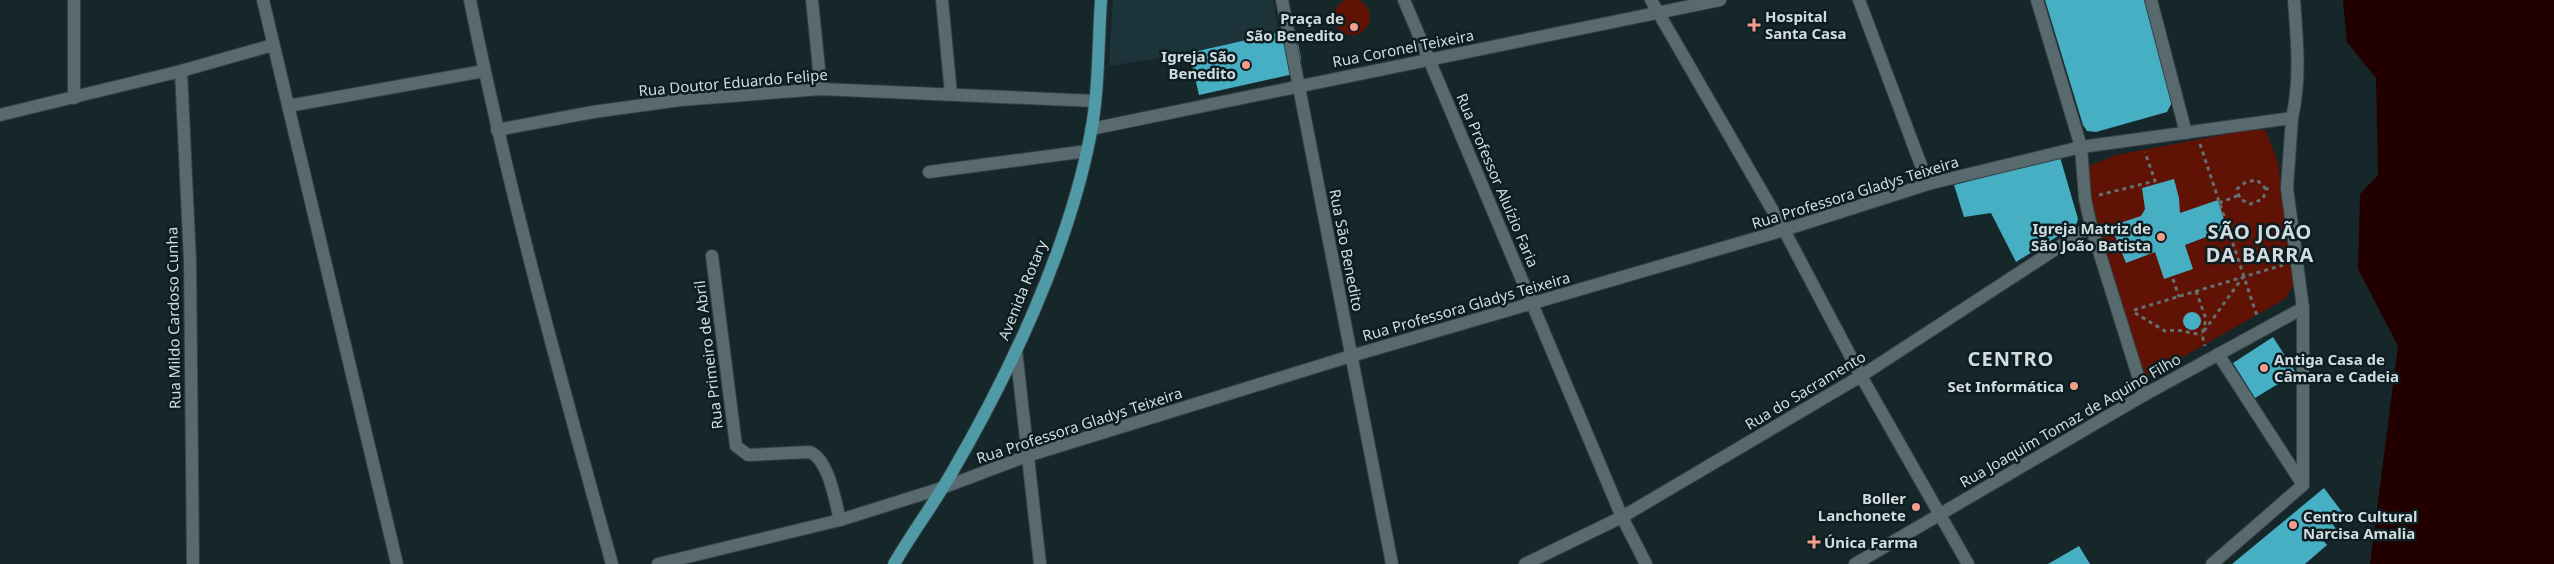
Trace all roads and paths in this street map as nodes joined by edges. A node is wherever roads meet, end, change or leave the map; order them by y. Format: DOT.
graph roads {
  1 [pos="74,0"];
  2 [pos="263,0"];
  3 [pos="470,0"];
  4 [pos="812,0"];
  5 [pos="942,0"];
  6 [pos="1101,0"];
  7 [pos="1282,0"];
  8 [pos="1404,0"];
  9 [pos="1651,0"];
  10 [pos="1720,0"];
  11 [pos="1859,0"];
  12 [pos="2038,0"];
  13 [pos="2151,0"];
  14 [pos="2294,0"];
  15 [pos="1658,13"];
  16 [pos="273,45"];
  17 [pos="1430,60"];
  18 [pos="181,71"];
  19 [pos="484,71"];
  20 [pos="1298,85"];
  21 [pos="820,89"];
  22 [pos="951,94"];
  23 [pos="74,98"];
  24 [pos="1094,101"];
  25 [pos="288,106"];
  26 [pos="0,115"];
  27 [pos="2292,118"];
  28 [pos="1091,129"];
  29 [pos="497,130"];
  30 [pos="2191,133"];
  31 [pos="2141,139"];
  32 [pos="2081,147"];
  33 [pos="1087,152"];
  34 [pos="929,172"];
  35 [pos="1928,184"];
  36 [pos="2288,185"];
  37 [pos="2266,189"];
  38 [pos="2239,195"];
  39 [pos="2084,199"];
  40 [pos="2219,203"];
  41 [pos="2091,226"];
  42 [pos="1784,230"];
  43 [pos="712,256"];
  44 [pos="2298,261"];
  45 [pos="2244,277"];
  46 [pos="2173,279"];
  47 [pos="2196,292"];
  48 [pos="2179,297"];
  49 [pos="1533,304"];
  50 [pos="2303,308"];
  51 [pos="2262,330"];
  52 [pos="2202,334"];
  53 [pos="1016,350"];
  54 [pos="1351,356"];
  55 [pos="2214,356"];
  56 [pos="1861,376"];
  57 [pos="2144,395"];
  58 [pos="1028,456"];
  59 [pos="2303,485"];
  60 [pos="942,488"];
  61 [pos="1940,515"];
  62 [pos="1622,516"];
  63 [pos="840,520"];
  64 [pos="193,564"];
  65 [pos="396,564"];
  66 [pos="612,564"];
  67 [pos="658,564"];
  68 [pos="894,564"];
  69 [pos="1040,564"];
  70 [pos="1392,564"];
  71 [pos="1525,564"];
  72 [pos="1646,564"];
  73 [pos="1855,564"];
  74 [pos="1968,564"];
  75 [pos="2212,564"];
  1 -- 23 [label="street"];
  2 -- 16 [label="street"];
  3 -- 19 [label="street"];
  4 -- 21 [label="street"];
  5 -- 22 [label="street"];
  6 -- 24 [label="main road, Avenida Rotary"];
  7 -- 20 [label="street, Rua São Benedito"];
  8 -- 17 [label="street, Rua Professor Aluízio Faria"];
  9 -- 15 [label="street"];
  10 -- 15 [label="street, Rua Coronel Teixeira"];
  11 -- 35 [label="street"];
  12 -- 32 [label="street"];
  13 -- 30 [label="street"];
  14 -- 27 [label="street"];
  15 -- 17 [label="street, Rua Coronel Teixeira"];
  15 -- 42 [label="street"];
  16 -- 18 [label="street"];
  16 -- 25 [label="street"];
  17 -- 20 [label="street, Rua Coronel Teixeira"];
  17 -- 49 [label="street, Rua Professor Aluízio Faria"];
  18 -- 23 [label="street"];
  18 -- 64 [label="street, Rua Mildo Cardoso Cunha"];
  19 -- 25 [label="street"];
  19 -- 29 [label="street"];
  20 -- 28 [label="street, Rua Coronel Teixeira"];
  20 -- 54 [label="street, Rua São Benedito"];
  21 -- 22 [label="street, Rua Doutor Eduardo Felipe"];
  21 -- 29 [label="street, Rua Doutor Eduardo Felipe"];
  22 -- 24 [label="street, Rua Doutor Eduardo Felipe"];
  23 -- 26 [label="street"];
  24 -- 28 [label="main road, Avenida Rotary"];
  25 -- 65 [label="street"];
  27 -- 30 [label="street, Rua Professora Gladys Teixeira"];
  27 -- 36 [label="street"];
  28 -- 33 [label="main road, Avenida Rotary"];
  29 -- 66 [label="street"];
  30 -- 31 [label="street, Rua Professora Gladys Teixeira"];
  30 -- 40 [label="path"];
  31 -- 32 [label="street, Rua Professora Gladys Teixeira"];
  31 -- 39 [label="path"];
  32 -- 35 [label="street, Rua Professora Gladys Teixeira"];
  32 -- 39 [label="street"];
  33 -- 34 [label="street"];
  33 -- 53 [label="main road, Avenida Rotary"];
  35 -- 42 [label="street, Rua Professora Gladys Teixeira"];
  36 -- 37 [label="path"];
  36 -- 44 [label="street"];
  37 -- 38 [label="path"];
  37 -- 38 [label="path"];
  38 -- 40 [label="path"];
  39 -- 41 [label="street"];
  40 -- 45 [label="path"];
  41 -- 56 [label="street, Rua do Sacramento"];
  41 -- 57 [label="street"];
  42 -- 49 [label="street, Rua Professora Gladys Teixeira"];
  42 -- 56 [label="street"];
  43 -- 63 [label="street, Rua Primeiro de Abril"];
  44 -- 45 [label="path"];
  44 -- 50 [label="street"];
  45 -- 47 [label="path"];
  45 -- 51 [label="path"];
  45 -- 52 [label="path"];
  46 -- 48 [label="path"];
  47 -- 48 [label="path"];
  47 -- 52 [label="path"];
  48 -- 52 [label="path"];
  49 -- 54 [label="street, Rua Professora Gladys Teixeira"];
  49 -- 62 [label="street, Rua Professor Aluízio Faria"];
  50 -- 51 [label="street, Rua Joaquim Tomaz de Aquino Filho"];
  50 -- 59 [label="street"];
  51 -- 55 [label="street, Rua Joaquim Tomaz de Aquino Filho"];
  52 -- 55 [label="path"];
  53 -- 58 [label="street"];
  53 -- 60 [label="main road, Avenida Rotary"];
  54 -- 58 [label="street, Rua Professora Gladys Teixeira"];
  54 -- 70 [label="street, Rua São Benedito"];
  55 -- 57 [label="street, Rua Joaquim Tomaz de Aquino Filho"];
  55 -- 59 [label="street"];
  56 -- 61 [label="street"];
  56 -- 62 [label="street, Rua do Sacramento"];
  57 -- 61 [label="street, Rua Joaquim Tomaz de Aquino Filho"];
  58 -- 60 [label="street, Rua Professora Gladys Teixeira"];
  58 -- 69 [label="street"];
  59 -- 75 [label="street"];
  60 -- 63 [label="street, Rua Professora Gladys Teixeira"];
  60 -- 68 [label="main road, Avenida Rotary"];
  61 -- 73 [label="street, Rua Joaquim Tomaz de Aquino Filho"];
  61 -- 74 [label="street"];
  62 -- 71 [label="street, Rua do Sacramento"];
  62 -- 72 [label="street, Rua Professor Aluízio Faria"];
  63 -- 67 [label="street, Rua Professora Gladys Teixeira"];
}
